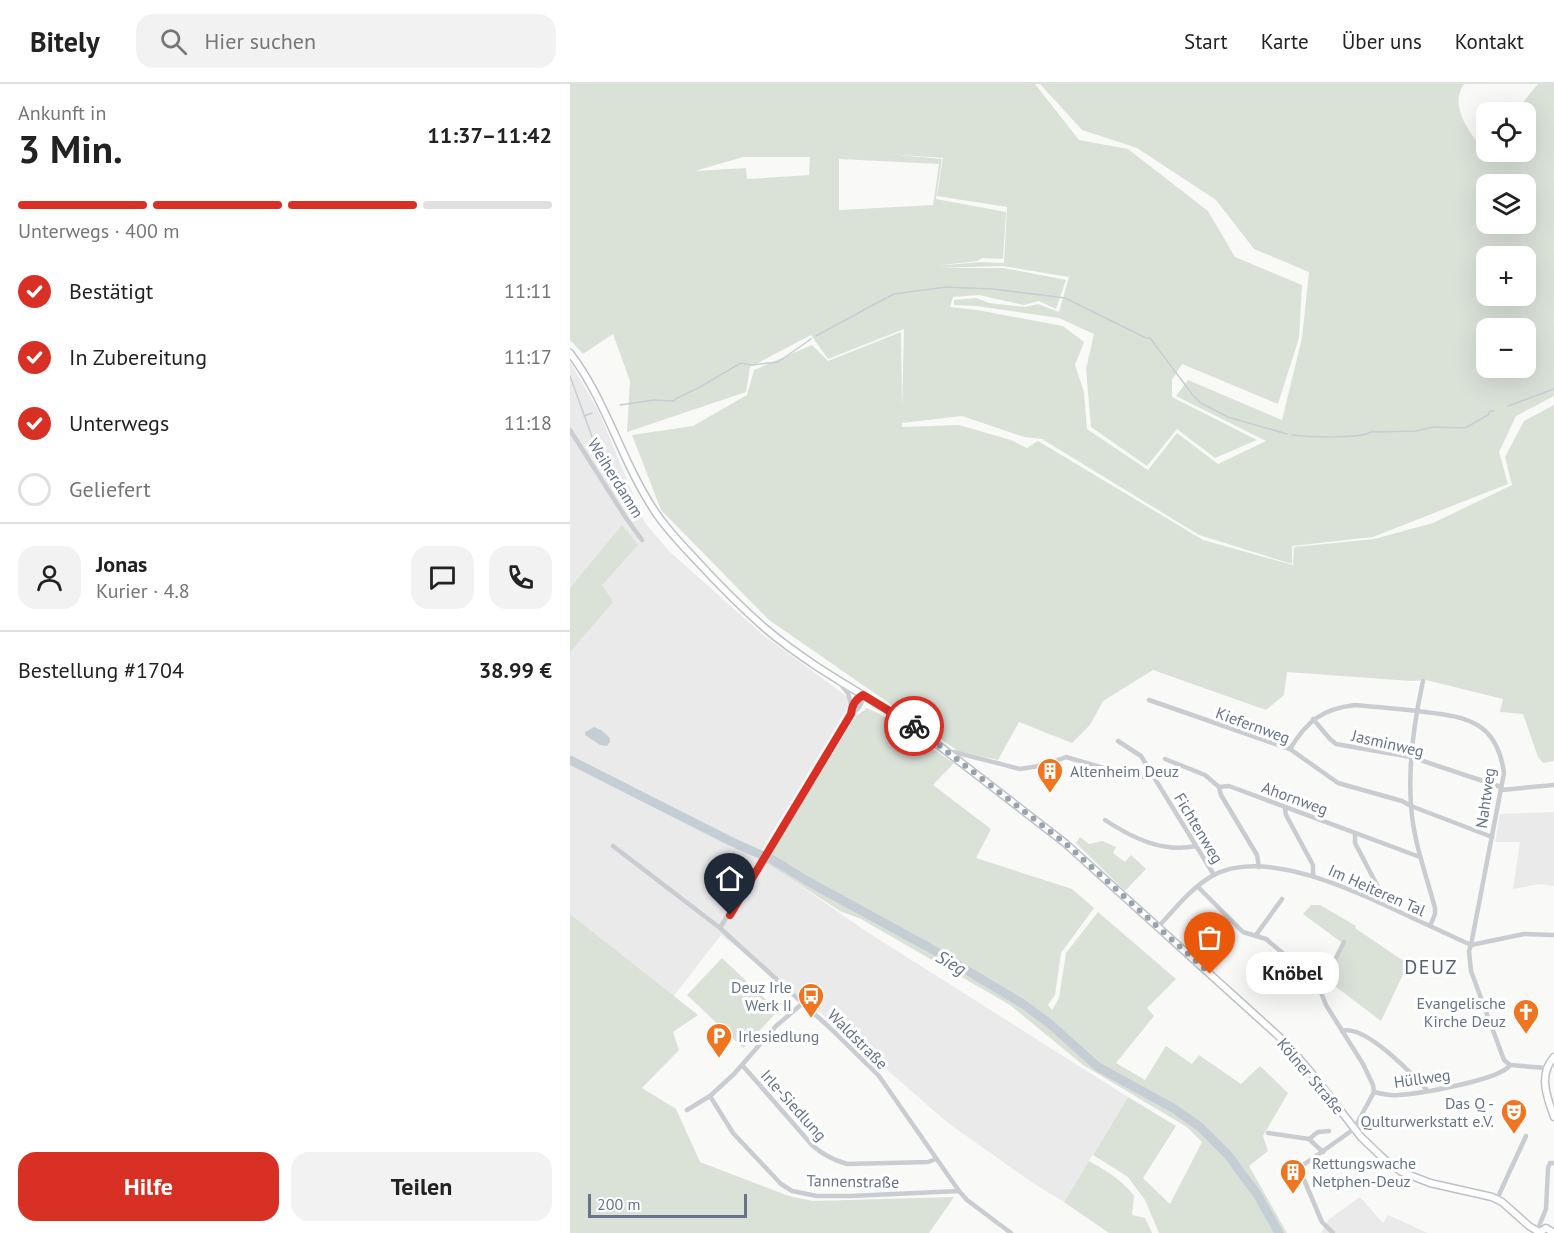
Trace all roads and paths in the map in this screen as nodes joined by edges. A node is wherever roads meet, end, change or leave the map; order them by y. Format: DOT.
graph roads {
  1 [pos="570,353"];
  2 [pos="570,430"];
  3 [pos="642,540"];
  4 [pos="835,677"];
  5 [pos="1424,681"];
  6 [pos="863,695"];
  7 [pos="1149,700"];
  8 [pos="851,711"];
  9 [pos="1416,711"];
  10 [pos="1313,719"];
  11 [pos="1118,741"];
  12 [pos="1290,749"];
  13 [pos="948,753"];
  14 [pos="1411,757"];
  15 [pos="1165,759"];
  16 [pos="1154,777"];
  17 [pos="1554,785"];
  18 [pos="1219,788"];
  19 [pos="1501,789"];
  20 [pos="1411,806"];
  21 [pos="1285,809"];
  22 [pos="1106,820"];
  23 [pos="1355,834"];
  24 [pos="1492,837"];
  25 [pos="613,846"];
  26 [pos="1196,846"];
  27 [pos="1420,857"];
  28 [pos="1259,867"];
  29 [pos="1214,875"];
  30 [pos="1313,876"];
  31 [pos="1198,887"];
  32 [pos="1282,899"];
  33 [pos="1379,902"];
  34 [pos="1430,926"];
  35 [pos="1158,927"];
  36 [pos="720,928"];
  37 [pos="1256,935"];
  38 [pos="1554,935"];
  39 [pos="1344,942"];
  40 [pos="1471,945"];
  41 [pos="1320,990"];
  42 [pos="803,1003"];
  43 [pos="1342,1031"];
  44 [pos="1554,1057"];
  45 [pos="1510,1065"];
  46 [pos="743,1066"];
  47 [pos="1546,1068"];
  48 [pos="1427,1090"];
  49 [pos="1374,1092"];
  50 [pos="710,1096"];
  51 [pos="687,1110"];
  52 [pos="1554,1117"];
  53 [pos="1354,1129"];
  54 [pos="1329,1131"];
  55 [pos="1268,1133"];
  56 [pos="1526,1136"];
  57 [pos="1309,1139"];
  58 [pos="1323,1152"];
  59 [pos="936,1159"];
  60 [pos="1554,1163"];
  61 [pos="958,1191"];
  62 [pos="1497,1199"];
  63 [pos="1538,1232"];
  64 [pos="1554,1232"];
  65 [pos="1011,1233"];
  66 [pos="1333,1233"];
  1 -- 4 [label="main road, Kölner Straße"];
  2 -- 3 [label="street, Weiherdamm"];
  4 -- 6 [label="main road, Kölner Straße"];
  4 -- 8 [label="street"];
  5 -- 9 [label="street"];
  6 -- 8 [label="street"];
  6 -- 13 [label="main road, Kölner Straße"];
  7 -- 12 [label="street, Kiefernweg"];
  8 -- 36 [label="street"];
  9 -- 10 [label="street, Nahtweg"];
  9 -- 14 [label="street"];
  9 -- 19 [label="street, Nahtweg"];
  10 -- 12 [label="street, Nahtweg"];
  10 -- 14 [label="street, Jasminweg"];
  11 -- 16 [label="street, Fichtenweg"];
  12 -- 20 [label="street, Kiefernweg"];
  13 -- 16 [label="street"];
  13 -- 35 [label="main road, Kölner Straße"];
  14 -- 19 [label="street, Jasminweg"];
  14 -- 20 [label="street"];
  15 -- 18 [label="street, Ahornweg"];
  16 -- 26 [label="street, Fichtenweg"];
  17 -- 19 [label="street"];
  18 -- 21 [label="street, Ahornweg"];
  18 -- 28 [label="street"];
  19 -- 24 [label="street, Nahtweg"];
  20 -- 24 [label="street, Kiefernweg"];
  20 -- 27 [label="street"];
  21 -- 23 [label="street, Ahornweg"];
  21 -- 30 [label="street"];
  22 -- 26 [label="street"];
  23 -- 27 [label="street, Ahornweg"];
  23 -- 33 [label="street"];
  24 -- 40 [label="street, Nahtweg"];
  25 -- 36 [label="street, Waldstraße"];
  26 -- 29 [label="street, Fichtenweg"];
  27 -- 34 [label="street"];
  28 -- 29 [label="street, Im Heiteren Tal"];
  28 -- 30 [label="street, Im Heiteren Tal"];
  29 -- 31 [label="street, Im Heiteren Tal"];
  30 -- 33 [label="street, Im Heiteren Tal"];
  31 -- 35 [label="street, Im Heiteren Tal"];
  31 -- 37 [label="street"];
  32 -- 37 [label="street"];
  33 -- 34 [label="street, Im Heiteren Tal"];
  34 -- 40 [label="street, Im Heiteren Tal"];
  35 -- 53 [label="main road, Kölner Straße"];
  36 -- 42 [label="street, Waldstraße"];
  37 -- 41 [label="street"];
  38 -- 40 [label="street"];
  39 -- 41 [label="street"];
  40 -- 45 [label="street, Nahtweg"];
  41 -- 43 [label="street"];
  42 -- 46 [label="street, Irle-Siedlung"];
  42 -- 59 [label="street, Waldstraße"];
  43 -- 48 [label="street"];
  43 -- 49 [label="street"];
  44 -- 47 [label="main road"];
  45 -- 47 [label="street"];
  45 -- 48 [label="street, Hüllweg"];
  46 -- 50 [label="street, Irle-Siedlung"];
  46 -- 59 [label="street, Irle-Siedlung"];
  47 -- 52 [label="main road"];
  48 -- 49 [label="street, Hüllweg"];
  49 -- 53 [label="street, Hüllweg"];
  50 -- 51 [label="street"];
  50 -- 61 [label="street, Tannenstraße"];
  53 -- 58 [label="street"];
  53 -- 62 [label="main road, Kölner Straße"];
  54 -- 57 [label="street"];
  55 -- 57 [label="street"];
  56 -- 62 [label="street"];
  57 -- 58 [label="street"];
  58 -- 66 [label="street"];
  59 -- 61 [label="street, Waldstraße"];
  60 -- 63 [label="street"];
  61 -- 65 [label="street, Waldstraße"];
  62 -- 63 [label="main road, Kölner Straße"];
  63 -- 64 [label="main road"];
}
